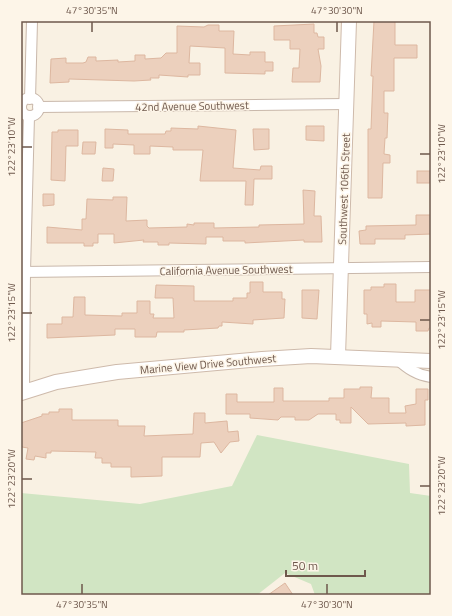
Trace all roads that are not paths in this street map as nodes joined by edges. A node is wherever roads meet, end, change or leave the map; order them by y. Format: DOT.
graph roads {
  1 [pos="32,21"];
  2 [pos="349,21"];
  3 [pos="30,99"];
  4 [pos="347,104"];
  5 [pos="21,107"];
  6 [pos="38,107"];
  7 [pos="28,116"];
  8 [pos="431,267"];
  9 [pos="342,268"];
  10 [pos="23,272"];
  11 [pos="338,356"];
  12 [pos="398,359"];
  13 [pos="431,361"];
  14 [pos="431,377"];
  15 [pos="23,392"];
  1 -- 3 [label="street"];
  2 -- 4 [label="street, Southwest 106th Street"];
  3 -- 5 [label="street"];
  3 -- 6 [label="street"];
  4 -- 6 [label="street, 42nd Avenue Southwest"];
  4 -- 9 [label="street, Southwest 106th Street"];
  5 -- 7 [label="street"];
  6 -- 7 [label="street"];
  7 -- 10 [label="street"];
  8 -- 9 [label="street, California Avenue Southwest"];
  9 -- 10 [label="street, California Avenue Southwest"];
  9 -- 11 [label="street, Southwest 106th Street"];
  10 -- 15 [label="street"];
  11 -- 12 [label="street, Marine View Drive Southwest"];
  11 -- 15 [label="street, Marine View Drive Southwest"];
  12 -- 13 [label="street, Marine View Drive Southwest"];
  12 -- 14 [label="street"];
}
